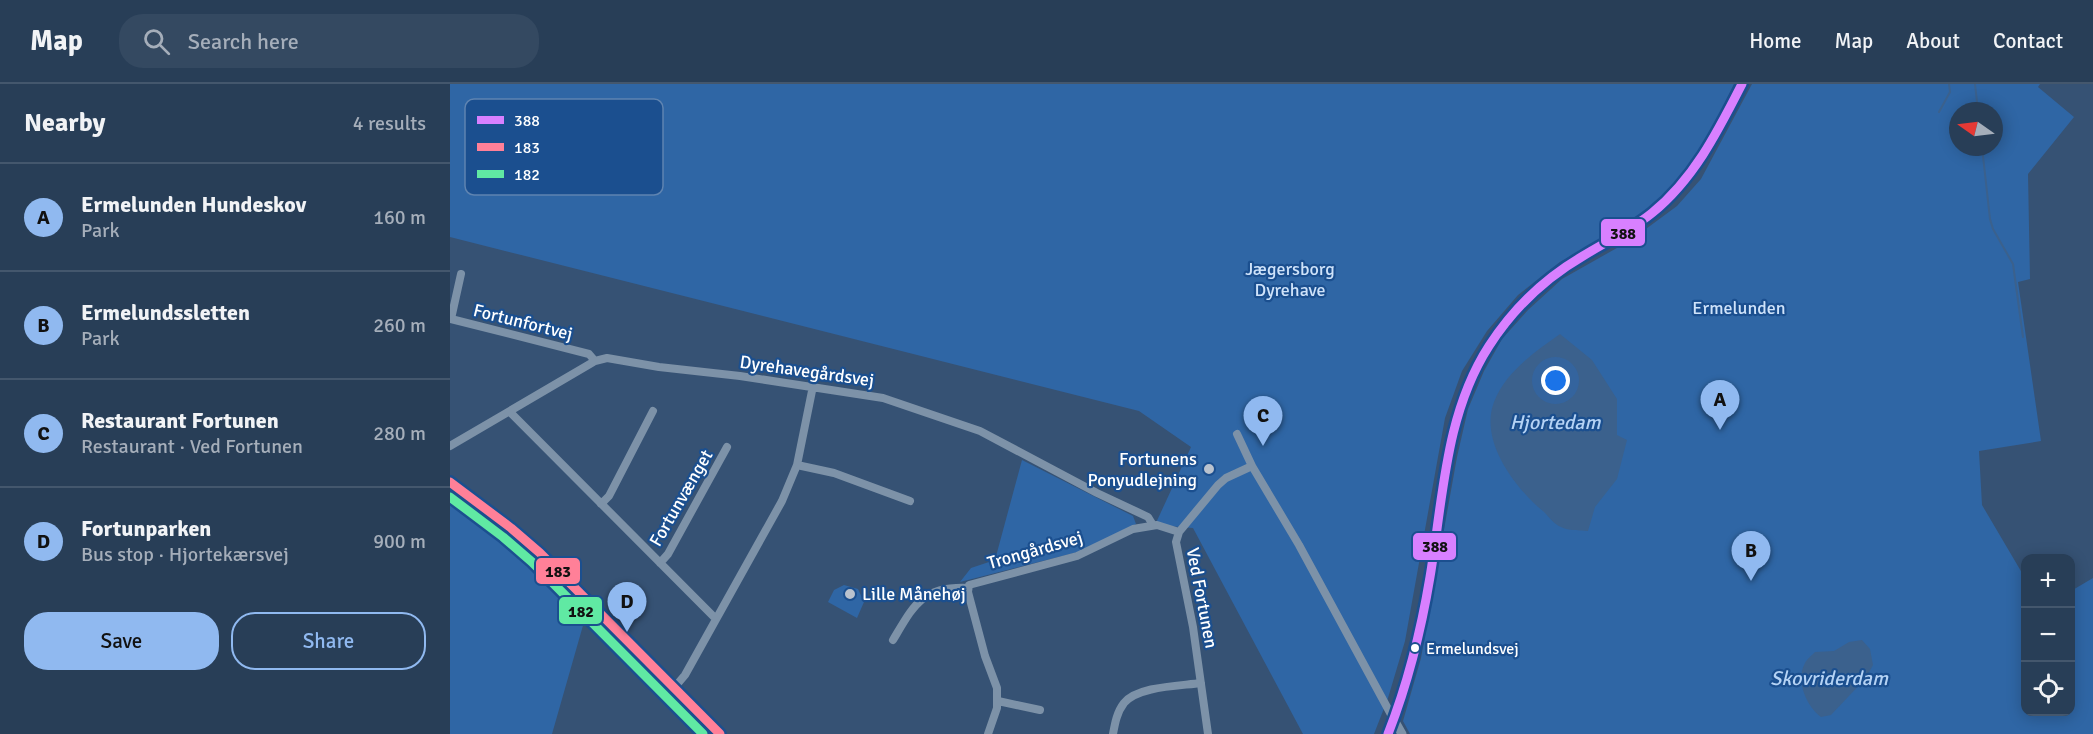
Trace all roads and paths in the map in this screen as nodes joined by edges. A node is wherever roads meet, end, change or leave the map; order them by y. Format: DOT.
graph roads {
  1 [pos="1743,84"];
  2 [pos="461,274"];
  3 [pos="595,361"];
  4 [pos="813,387"];
  5 [pos="653,411"];
  6 [pos="510,412"];
  7 [pos="1237,434"];
  8 [pos="450,446"];
  9 [pos="727,447"];
  10 [pos="797,465"];
  11 [pos="1252,466"];
  12 [pos="450,482"];
  13 [pos="910,501"];
  14 [pos="601,504"];
  15 [pos="1153,525"];
  16 [pos="1179,532"];
  17 [pos="660,563"];
  18 [pos="968,588"];
  19 [pos="716,619"];
  20 [pos="893,640"];
  21 [pos="1201,683"];
  22 [pos="674,688"];
  23 [pos="998,700"];
  24 [pos="1040,710"];
  25 [pos="1394,720"];
  26 [pos="720,734"];
  27 [pos="988,734"];
  28 [pos="1113,734"];
  29 [pos="1208,734"];
  30 [pos="1388,734"];
  31 [pos="1402,734"];
  1 -- 25 [label="street"];
  2 -- 3 [label="street, Fortunfortvej"];
  3 -- 4 [label="street, Dyrehavegårdsvej"];
  3 -- 6 [label="street"];
  4 -- 10 [label="street"];
  4 -- 15 [label="street, Dyrehavegårdsvej"];
  5 -- 14 [label="street"];
  6 -- 8 [label="street"];
  6 -- 14 [label="street, Fortunvænget"];
  7 -- 11 [label="street"];
  9 -- 17 [label="street, Fortunvænget"];
  10 -- 13 [label="street"];
  10 -- 19 [label="street"];
  11 -- 16 [label="street, Ved Fortunen"];
  11 -- 25 [label="street"];
  12 -- 22 [label="street"];
  14 -- 17 [label="street, Fortunvænget"];
  15 -- 16 [label="street"];
  15 -- 18 [label="street, Trongårdsvej"];
  16 -- 21 [label="street, Ved Fortunen"];
  17 -- 19 [label="street, Fortunvænget"];
  18 -- 20 [label="street, Trongårdsvej"];
  18 -- 23 [label="street, Trongårdsvej"];
  19 -- 22 [label="street"];
  21 -- 28 [label="street"];
  21 -- 29 [label="street, Ved Fortunen"];
  22 -- 26 [label="street"];
  23 -- 24 [label="street"];
  23 -- 27 [label="street, Trongårdsvej"];
  25 -- 30 [label="street"];
  25 -- 31 [label="street"];
}
